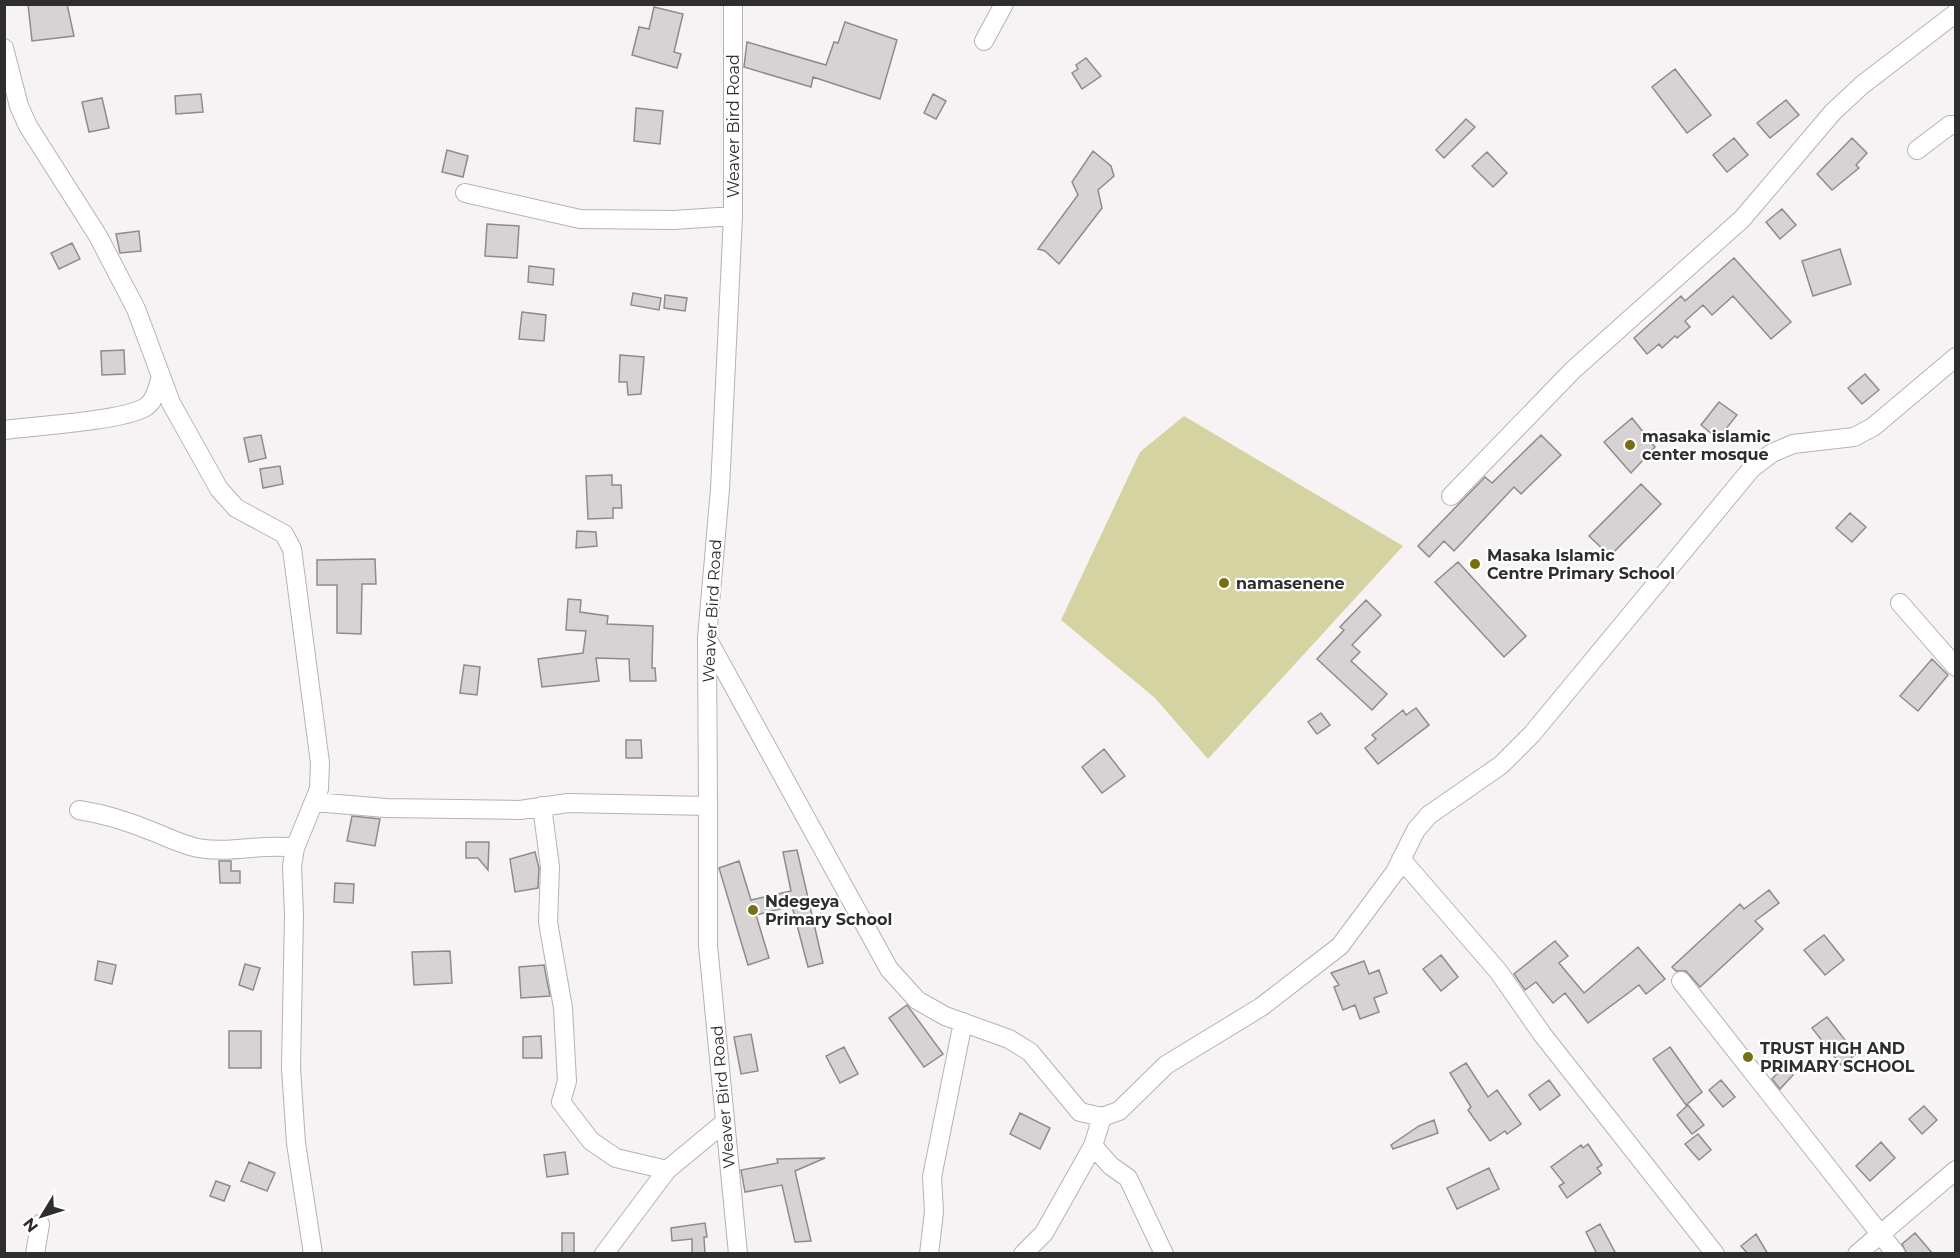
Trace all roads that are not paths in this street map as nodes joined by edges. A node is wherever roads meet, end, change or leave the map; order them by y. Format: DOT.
graph roads {
  1 [pos="733,4"];
  2 [pos="1004,4"];
  3 [pos="1956,13"];
  4 [pos="984,41"];
  5 [pos="4,48"];
  6 [pos="1956,125"];
  7 [pos="1917,150"];
  8 [pos="465,193"];
  9 [pos="733,216"];
  10 [pos="1956,357"];
  11 [pos="161,376"];
  12 [pos="4,430"];
  13 [pos="1451,496"];
  14 [pos="1900,603"];
  15 [pos="707,638"];
  16 [pos="1956,667"];
  17 [pos="314,802"];
  18 [pos="542,806"];
  19 [pos="708,806"];
  20 [pos="79,810"];
  21 [pos="296,848"];
  22 [pos="1401,859"];
  23 [pos="1681,981"];
  24 [pos="963,1022"];
  25 [pos="1102,1117"];
  26 [pos="725,1122"];
  27 [pos="1093,1146"];
  28 [pos="668,1170"];
  29 [pos="1956,1170"];
  30 [pos="40,1224"];
  31 [pos="1881,1235"];
  32 [pos="35,1254"];
  33 [pos="313,1254"];
  34 [pos="604,1254"];
  35 [pos="738,1254"];
  36 [pos="929,1254"];
  37 [pos="1023,1254"];
  38 [pos="1164,1254"];
  39 [pos="1715,1254"];
  40 [pos="1857,1254"];
  41 [pos="1896,1254"];
  1 -- 9 [label="street, Weaver Bird Road"];
  2 -- 4 [label="street"];
  3 -- 13 [label="street"];
  5 -- 11 [label="street"];
  6 -- 7 [label="street"];
  8 -- 9 [label="street"];
  9 -- 15 [label="street, Weaver Bird Road"];
  10 -- 22 [label="street"];
  11 -- 12 [label="street"];
  11 -- 17 [label="street"];
  14 -- 16 [label="street"];
  15 -- 19 [label="street, Weaver Bird Road"];
  15 -- 24 [label="street"];
  17 -- 18 [label="street"];
  17 -- 21 [label="street"];
  18 -- 19 [label="street"];
  18 -- 28 [label="street"];
  19 -- 26 [label="street, Weaver Bird Road"];
  20 -- 21 [label="street"];
  21 -- 33 [label="street"];
  22 -- 25 [label="street"];
  22 -- 39 [label="street"];
  23 -- 31 [label="street"];
  24 -- 25 [label="street"];
  24 -- 36 [label="street"];
  25 -- 27 [label="street"];
  26 -- 28 [label="street"];
  26 -- 35 [label="street, Weaver Bird Road"];
  27 -- 37 [label="street"];
  27 -- 38 [label="street"];
  28 -- 34 [label="street"];
  29 -- 31 [label="street"];
  30 -- 32 [label="street"];
  31 -- 40 [label="street"];
  31 -- 41 [label="street"];
}
